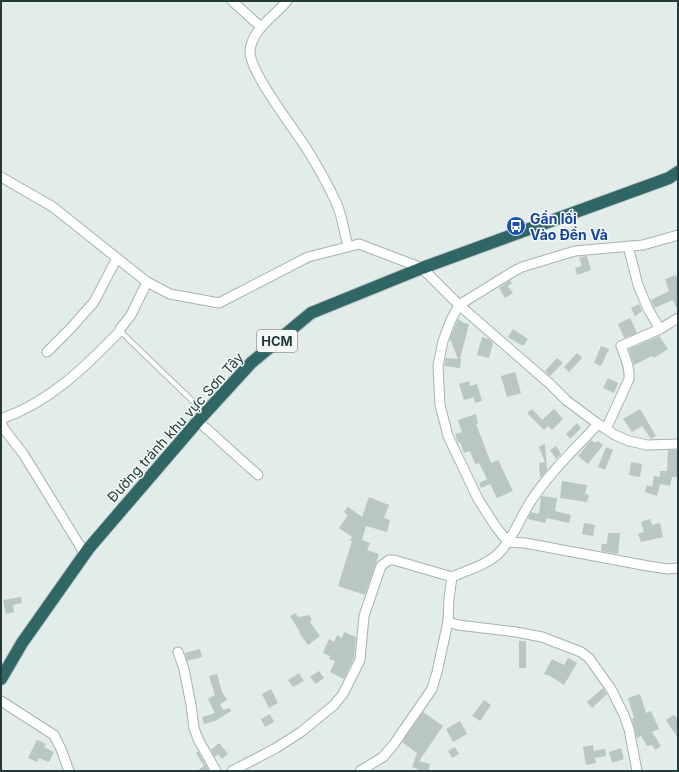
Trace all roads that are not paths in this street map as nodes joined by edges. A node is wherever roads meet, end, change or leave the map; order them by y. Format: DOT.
graph roads {
  1 [pos="232,1"];
  2 [pos="287,1"];
  3 [pos="261,27"];
  4 [pos="678,172"];
  5 [pos="1,177"];
  6 [pos="678,235"];
  7 [pos="348,246"];
  8 [pos="628,246"];
  9 [pos="117,258"];
  10 [pos="422,268"];
  11 [pos="147,282"];
  12 [pos="459,305"];
  13 [pos="678,318"];
  14 [pos="660,330"];
  15 [pos="120,331"];
  16 [pos="47,352"];
  17 [pos="202,417"];
  18 [pos="1,419"];
  19 [pos="1,422"];
  20 [pos="598,424"];
  21 [pos="606,430"];
  22 [pos="678,444"];
  23 [pos="258,475"];
  24 [pos="508,542"];
  25 [pos="85,554"];
  26 [pos="678,568"];
  27 [pos="452,577"];
  28 [pos="448,622"];
  29 [pos="178,652"];
  30 [pos="1,679"];
  31 [pos="1,700"];
  32 [pos="69,771"];
  33 [pos="216,771"];
  34 [pos="232,771"];
  35 [pos="360,771"];
  36 [pos="637,771"];
  1 -- 3 [label="street"];
  2 -- 3 [label="street"];
  3 -- 7 [label="street"];
  4 -- 10 [label="highway, Đường tránh khu vực Sơn Tây / HCM"];
  5 -- 9 [label="street"];
  6 -- 8 [label="street"];
  7 -- 10 [label="street"];
  7 -- 11 [label="street"];
  8 -- 12 [label="street"];
  8 -- 14 [label="street"];
  9 -- 11 [label="street"];
  9 -- 16 [label="street"];
  10 -- 12 [label="street"];
  10 -- 17 [label="highway, Đường tránh khu vực Sơn Tây / HCM"];
  11 -- 15 [label="street"];
  12 -- 20 [label="street"];
  12 -- 24 [label="street"];
  13 -- 14 [label="street"];
  14 -- 21 [label="street"];
  15 -- 17 [label="lane"];
  15 -- 18 [label="street"];
  17 -- 23 [label="street"];
  17 -- 25 [label="highway, Đường tránh khu vực Sơn Tây / HCM"];
  19 -- 25 [label="street"];
  20 -- 21 [label="street"];
  20 -- 24 [label="street"];
  21 -- 22 [label="street"];
  24 -- 26 [label="street"];
  24 -- 27 [label="street"];
  25 -- 30 [label="highway, Đường tránh khu vực Sơn Tây / HCM"];
  27 -- 28 [label="street"];
  27 -- 34 [label="street"];
  28 -- 35 [label="street"];
  28 -- 36 [label="street"];
  29 -- 33 [label="street"];
  31 -- 32 [label="street"];
}
